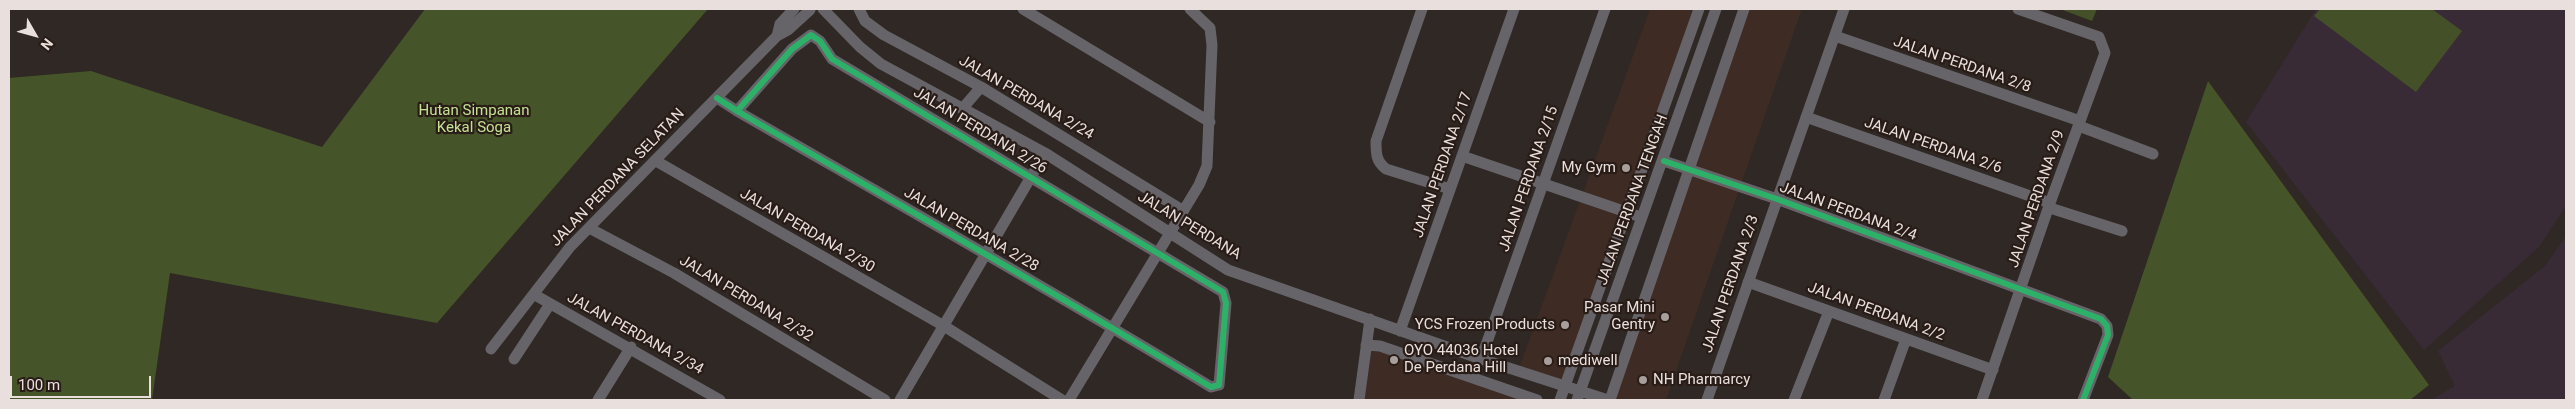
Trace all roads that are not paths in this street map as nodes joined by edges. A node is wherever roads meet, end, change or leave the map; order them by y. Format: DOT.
graph roads {
  1 [pos="794,9"];
  2 [pos="810,9"];
  3 [pos="823,9"];
  4 [pos="859,9"];
  5 [pos="1023,9"];
  6 [pos="1190,9"];
  7 [pos="1422,9"];
  8 [pos="1514,9"];
  9 [pos="1605,9"];
  10 [pos="1698,9"];
  11 [pos="1715,9"];
  12 [pos="1744,9"];
  13 [pos="1844,9"];
  14 [pos="2018,9"];
  15 [pos="777,36"];
  16 [pos="1834,36"];
  17 [pos="981,87"];
  18 [pos="717,98"];
  19 [pos="962,108"];
  20 [pos="737,111"];
  21 [pos="1806,118"];
  22 [pos="1210,122"];
  23 [pos="2079,123"];
  24 [pos="1045,154"];
  25 [pos="2153,154"];
  26 [pos="1462,156"];
  27 [pos="1664,160"];
  28 [pos="656,161"];
  29 [pos="1689,170"];
  30 [pos="1032,176"];
  31 [pos="1544,184"];
  32 [pos="1450,189"];
  33 [pos="1778,199"];
  34 [pos="2050,205"];
  35 [pos="1182,210"];
  36 [pos="1628,213"];
  37 [pos="1642,217"];
  38 [pos="589,228"];
  39 [pos="2122,231"];
  40 [pos="1169,233"];
  41 [pos="987,253"];
  42 [pos="1157,253"];
  43 [pos="1748,282"];
  44 [pos="2021,291"];
  45 [pos="535,294"];
  46 [pos="550,304"];
  47 [pos="1829,311"];
  48 [pos="1370,319"];
  49 [pos="1113,328"];
  50 [pos="948,329"];
  51 [pos="1400,331"];
  52 [pos="1906,339"];
  53 [pos="1366,345"];
  54 [pos="630,347"];
  55 [pos="491,349"];
  56 [pos="514,359"];
  57 [pos="1481,359"];
  58 [pos="1993,370"];
  59 [pos="1565,386"];
  60 [pos="1211,387"];
  61 [pos="1578,396"];
  62 [pos="598,400"];
  63 [pos="720,400"];
  64 [pos="885,400"];
  65 [pos="900,400"];
  66 [pos="1062,400"];
  67 [pos="1069,400"];
  68 [pos="1359,400"];
  69 [pos="1537,400"];
  70 [pos="1560,400"];
  71 [pos="1609,400"];
  72 [pos="1707,400"];
  73 [pos="1794,400"];
  74 [pos="1884,400"];
  75 [pos="1982,400"];
  76 [pos="2083,400"];
  1 -- 15 [label="street"];
  2 -- 3 [label="street"];
  2 -- 15 [label="street"];
  3 -- 19 [label="street, JALAN PERDANA"];
  4 -- 17 [label="street, JALAN PERDANA 2/24"];
  5 -- 22 [label="street"];
  6 -- 22 [label="street"];
  7 -- 32 [label="street"];
  8 -- 26 [label="street, JALAN PERDANA 2/17"];
  9 -- 31 [label="street, JALAN PERDANA 2/15"];
  10 -- 36 [label="street"];
  11 -- 27 [label="street, JALAN PERDANA TENGAH"];
  12 -- 29 [label="street"];
  13 -- 16 [label="street, JALAN PERDANA 2/3"];
  14 -- 23 [label="street, JALAN PERDANA 2/9"];
  15 -- 18 [label="street, JALAN PERDANA SELATAN"];
  16 -- 21 [label="street, JALAN PERDANA 2/3"];
  16 -- 23 [label="street, JALAN PERDANA 2/8"];
  17 -- 19 [label="street"];
  17 -- 35 [label="street, JALAN PERDANA 2/24"];
  18 -- 20 [label="street, JALAN PERDANA 2/28"];
  18 -- 28 [label="street, JALAN PERDANA SELATAN"];
  19 -- 24 [label="street, JALAN PERDANA"];
  20 -- 30 [label="street, JALAN PERDANA 2/26"];
  20 -- 41 [label="street, JALAN PERDANA 2/28"];
  21 -- 33 [label="street, JALAN PERDANA 2/3"];
  21 -- 34 [label="street, JALAN PERDANA 2/6"];
  22 -- 35 [label="street"];
  23 -- 25 [label="street, JALAN PERDANA 2/8"];
  23 -- 34 [label="street, JALAN PERDANA 2/9"];
  24 -- 30 [label="street"];
  24 -- 40 [label="street, JALAN PERDANA"];
  26 -- 31 [label="street"];
  26 -- 32 [label="street, JALAN PERDANA 2/17"];
  27 -- 29 [label="street, JALAN PERDANA 2/4"];
  27 -- 37 [label="street, JALAN PERDANA TENGAH"];
  28 -- 38 [label="street, JALAN PERDANA SELATAN"];
  28 -- 50 [label="street, JALAN PERDANA 2/30"];
  29 -- 33 [label="street, JALAN PERDANA 2/4"];
  29 -- 71 [label="street"];
  30 -- 41 [label="street"];
  30 -- 42 [label="street, JALAN PERDANA 2/26"];
  31 -- 36 [label="street"];
  31 -- 57 [label="street, JALAN PERDANA 2/15"];
  32 -- 51 [label="street, JALAN PERDANA 2/17"];
  33 -- 43 [label="street, JALAN PERDANA 2/3"];
  33 -- 44 [label="street, JALAN PERDANA 2/4"];
  34 -- 39 [label="street, JALAN PERDANA 2/6"];
  34 -- 44 [label="street, JALAN PERDANA 2/9"];
  35 -- 40 [label="street"];
  36 -- 37 [label="street"];
  36 -- 59 [label="street"];
  37 -- 61 [label="street, JALAN PERDANA TENGAH"];
  38 -- 45 [label="street, JALAN PERDANA SELATAN"];
  38 -- 64 [label="street, JALAN PERDANA 2/32"];
  40 -- 42 [label="street"];
  40 -- 48 [label="street, JALAN PERDANA"];
  41 -- 49 [label="street, JALAN PERDANA 2/28"];
  41 -- 50 [label="street"];
  42 -- 49 [label="street"];
  42 -- 60 [label="street, JALAN PERDANA 2/26"];
  43 -- 47 [label="street, JALAN PERDANA 2/2"];
  43 -- 72 [label="street, JALAN PERDANA 2/3"];
  44 -- 58 [label="street, JALAN PERDANA 2/9"];
  44 -- 76 [label="street, JALAN PERDANA 2/4"];
  45 -- 46 [label="street, JALAN PERDANA 2/34"];
  45 -- 55 [label="street, JALAN PERDANA SELATAN"];
  46 -- 54 [label="street, JALAN PERDANA 2/34"];
  46 -- 56 [label="street"];
  47 -- 52 [label="street, JALAN PERDANA 2/2"];
  47 -- 73 [label="street"];
  48 -- 51 [label="street, JALAN PERDANA"];
  48 -- 53 [label="street"];
  49 -- 60 [label="street, JALAN PERDANA 2/28"];
  49 -- 67 [label="street"];
  50 -- 65 [label="street"];
  50 -- 66 [label="street, JALAN PERDANA 2/30"];
  51 -- 57 [label="street, JALAN PERDANA"];
  52 -- 58 [label="street, JALAN PERDANA 2/2"];
  52 -- 74 [label="street"];
  53 -- 68 [label="street"];
  53 -- 69 [label="street"];
  54 -- 62 [label="street"];
  54 -- 63 [label="street, JALAN PERDANA 2/34"];
  57 -- 59 [label="street, JALAN PERDANA"];
  58 -- 75 [label="street, JALAN PERDANA 2/9"];
  59 -- 61 [label="street, JALAN PERDANA"];
  59 -- 70 [label="street"];
  61 -- 71 [label="street, JALAN PERDANA"];
}
